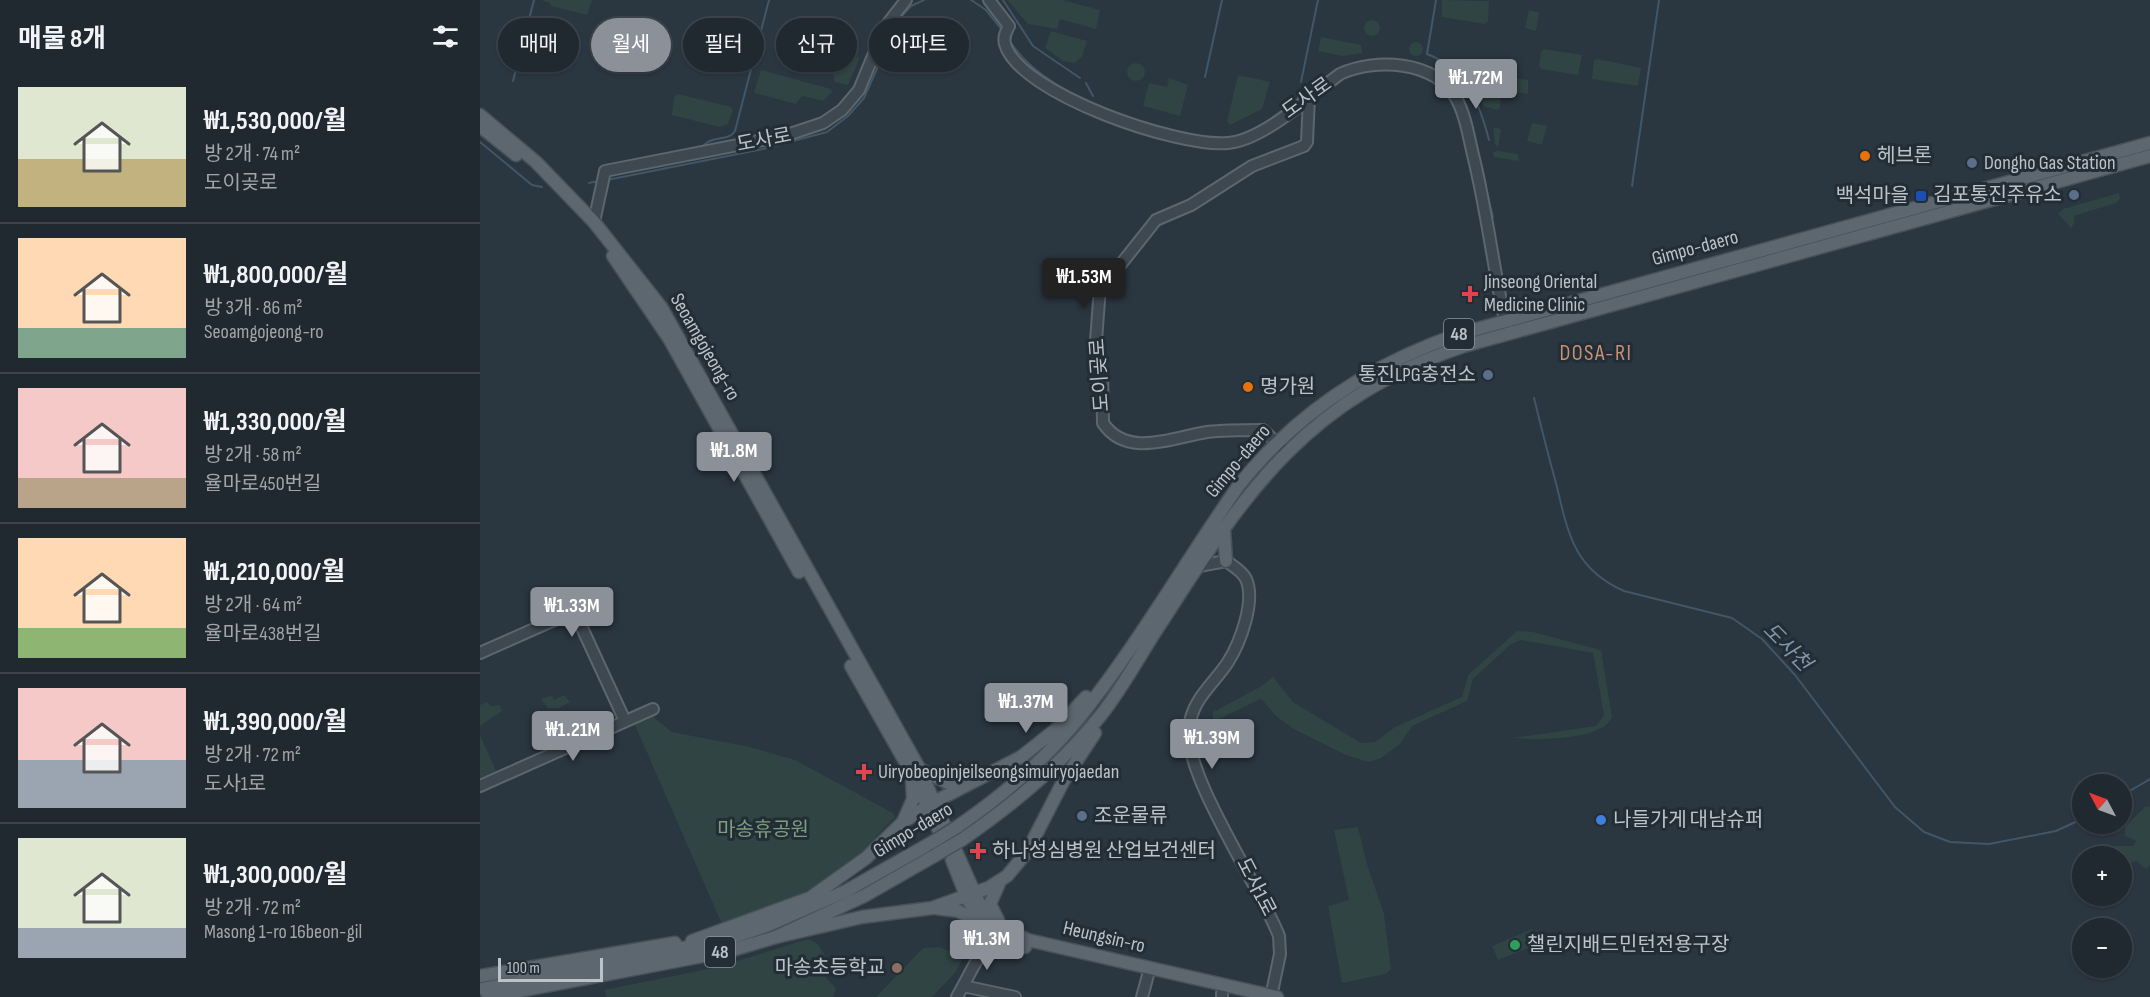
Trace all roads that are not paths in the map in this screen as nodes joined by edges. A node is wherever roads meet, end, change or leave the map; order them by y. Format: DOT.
graph roads {
  1 [pos="906,0"];
  2 [pos="989,0"];
  3 [pos="1309,97"];
  4 [pos="480,115"];
  5 [pos="480,126"];
  6 [pos="2150,143"];
  7 [pos="2150,156"];
  8 [pos="594,222"];
  9 [pos="1505,321"];
  10 [pos="1276,442"];
  11 [pos="1286,452"];
  12 [pos="1224,529"];
  13 [pos="1226,561"];
  14 [pos="1199,566"];
  15 [pos="480,653"];
  16 [pos="1116,666"];
  17 [pos="1129,672"];
  18 [pos="653,709"];
  19 [pos="625,722"];
  20 [pos="915,770"];
  21 [pos="978,779"];
  22 [pos="480,786"];
  23 [pos="932,804"];
  24 [pos="903,822"];
  25 [pos="932,849"];
  26 [pos="957,862"];
  27 [pos="1000,880"];
  28 [pos="969,895"];
  29 [pos="932,908"];
  30 [pos="994,929"];
  31 [pos="776,937"];
  32 [pos="692,941"];
  33 [pos="728,945"];
  34 [pos="1148,975"];
  35 [pos="963,986"];
  36 [pos="484,987"];
  37 [pos="1222,995"];
  38 [pos="531,997"];
  39 [pos="957,997"];
  40 [pos="1016,997"];
  41 [pos="1142,997"];
  42 [pos="1240,997"];
  43 [pos="1272,997"];
  1 -- 8 [label="street, 도사로"];
  2 -- 3 [label="street, 도사로"];
  3 -- 9 [label="street, 도사로"];
  3 -- 10 [label="street, 도이곶로"];
  4 -- 8 [label="main road, Seoamgojeong-ro"];
  5 -- 20 [label="main road, Seoamgojeong-ro"];
  6 -- 9 [label="main road, Gimpo-daero / 48"];
  7 -- 11 [label="main road, Gimpo-daero / 48"];
  8 -- 20 [label="main road, Seoamgojeong-ro"];
  9 -- 10 [label="main road, Gimpo-daero / 48"];
  10 -- 11 [label="street, 도이곶로"];
  10 -- 16 [label="main road, Gimpo-daero / 48"];
  11 -- 12 [label="main road, Gimpo-daero / 48"];
  12 -- 13 [label="main road"];
  12 -- 14 [label="main road, Gimpo-daero / 48"];
  13 -- 14 [label="street"];
  13 -- 43 [label="street, 도사1로"];
  14 -- 17 [label="main road, Gimpo-daero / 48"];
  15 -- 19 [label="street"];
  16 -- 21 [label="main road"];
  16 -- 25 [label="main road, Gimpo-daero / 48, bridge"];
  17 -- 25 [label="main road, Gimpo-daero / 48, bridge"];
  17 -- 27 [label="main road"];
  18 -- 19 [label="street"];
  19 -- 22 [label="street"];
  20 -- 21 [label="main road"];
  20 -- 23 [label="main road, Seoamgojeong-ro"];
  20 -- 24 [label="main road"];
  21 -- 23 [label="main road"];
  23 -- 24 [label="main road"];
  23 -- 26 [label="main road, Seoamgojeong-ro"];
  24 -- 32 [label="main road"];
  25 -- 31 [label="main road, Gimpo-daero / 48"];
  25 -- 33 [label="main road, Gimpo-daero / 48"];
  26 -- 28 [label="main road, Heungsin-ro"];
  27 -- 28 [label="main road"];
  27 -- 30 [label="main road"];
  28 -- 29 [label="main road"];
  28 -- 30 [label="main road, Heungsin-ro"];
  28 -- 30 [label="main road, Heungsin-ro"];
  29 -- 30 [label="main road"];
  29 -- 31 [label="main road"];
  30 -- 34 [label="main road, Heungsin-ro"];
  30 -- 35 [label="street"];
  30 -- 43 [label="main road, Heungsin-ro"];
  31 -- 33 [label="main road, Gimpo-daero / 48"];
  32 -- 33 [label="main road"];
  32 -- 36 [label="main road"];
  33 -- 36 [label="main road, Gimpo-daero / 48"];
  33 -- 38 [label="main road"];
  34 -- 37 [label="main road, Heungsin-ro"];
  34 -- 41 [label="street"];
  35 -- 39 [label="street"];
  35 -- 40 [label="street"];
  37 -- 42 [label="main road, Heungsin-ro"];
}
